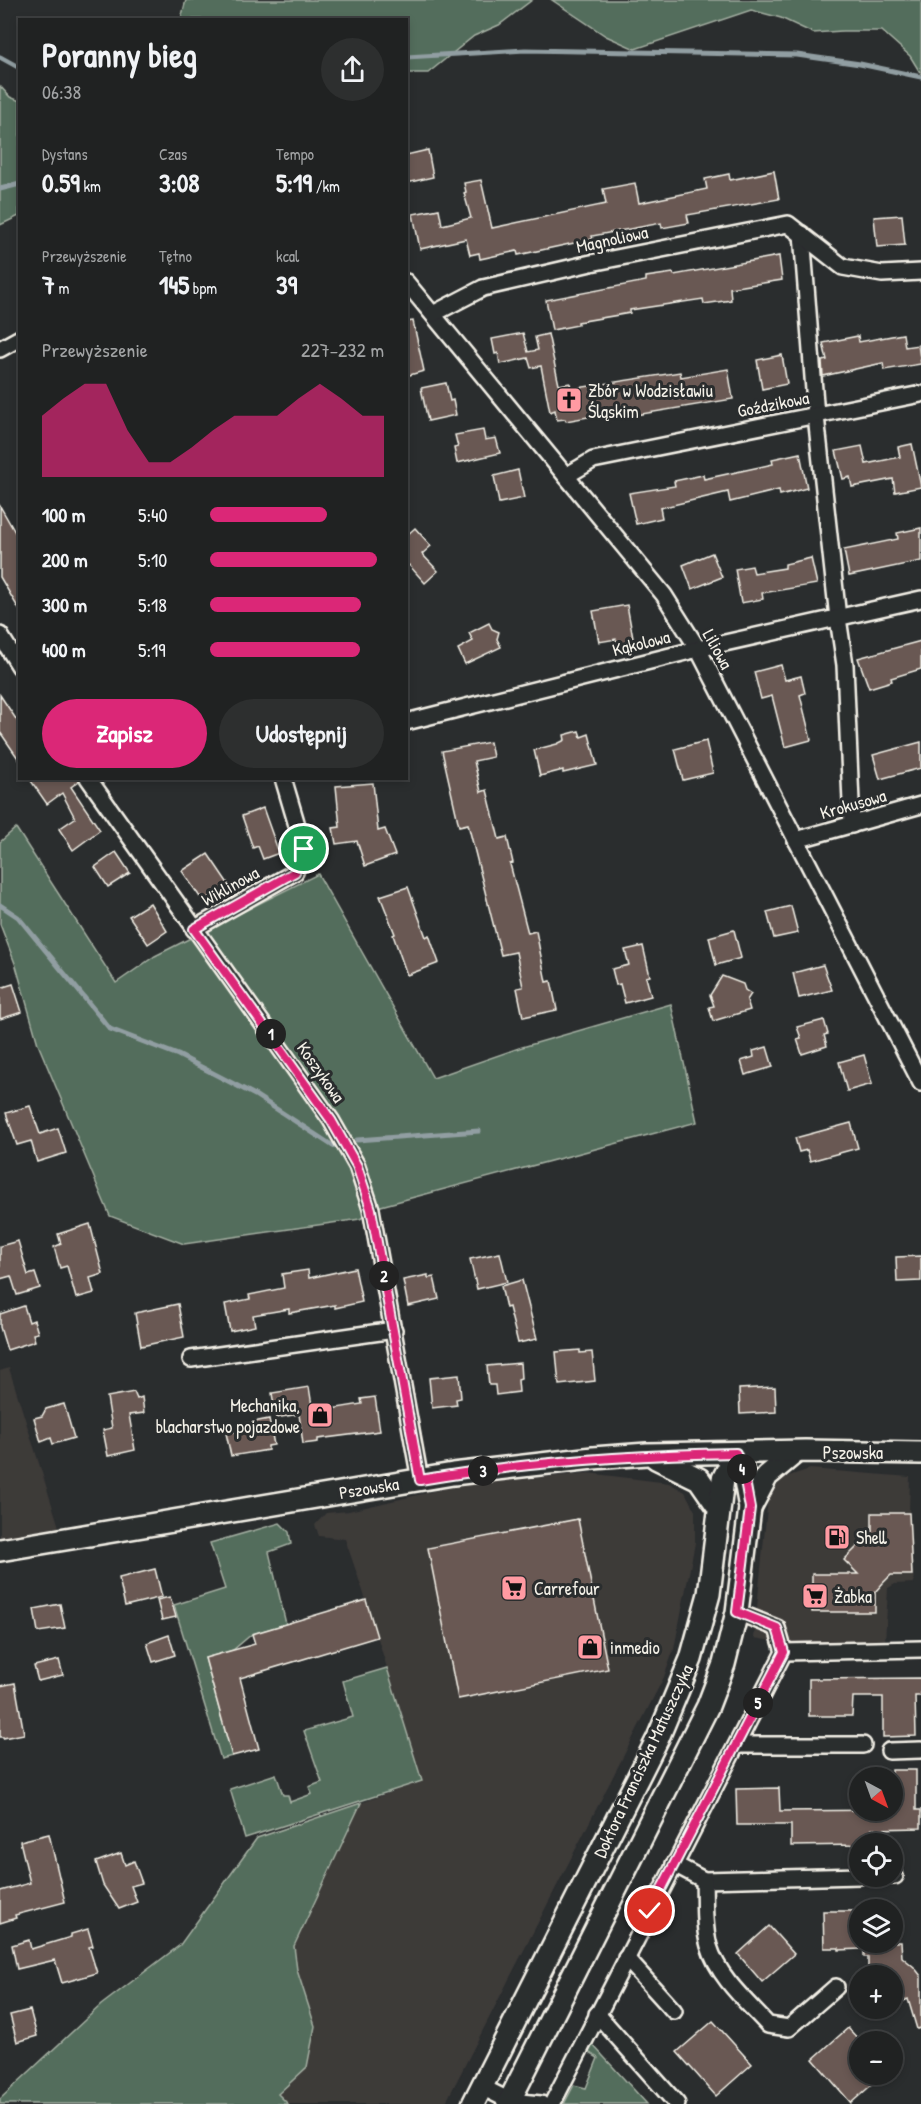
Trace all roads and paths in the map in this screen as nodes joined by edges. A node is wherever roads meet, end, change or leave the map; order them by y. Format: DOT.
graph roads {
  1 [pos="802,234"];
  2 [pos="921,272"];
  3 [pos="408,284"];
  4 [pos="433,314"];
  5 [pos="18,339"];
  6 [pos="0,349"];
  7 [pos="921,394"];
  8 [pos="816,416"];
  9 [pos="566,476"];
  10 [pos="921,599"];
  11 [pos="838,618"];
  12 [pos="0,635"];
  13 [pos="698,649"];
  14 [pos="18,664"];
  15 [pos="408,722"];
  16 [pos="89,780"];
  17 [pos="284,780"];
  18 [pos="921,805"];
  19 [pos="852,825"];
  20 [pos="796,840"];
  21 [pos="194,929"];
  22 [pos="917,1065"];
  23 [pos="921,1083"];
  24 [pos="394,1330"];
  25 [pos="191,1359"];
  26 [pos="796,1452"];
  27 [pos="921,1452"];
  28 [pos="736,1453"];
  29 [pos="646,1454"];
  30 [pos="420,1480"];
  31 [pos="719,1508"];
  32 [pos="750,1508"];
  33 [pos="0,1550"];
  34 [pos="737,1612"];
  35 [pos="921,1649"];
  36 [pos="784,1652"];
  37 [pos="863,1744"];
  38 [pos="737,1745"];
  39 [pos="921,1750"];
  40 [pos="889,1751"];
  41 [pos="674,1864"];
  42 [pos="849,1876"];
  43 [pos="704,1880"];
  44 [pos="626,1958"];
  45 [pos="836,1987"];
  46 [pos="674,2011"];
  47 [pos="597,2014"];
  48 [pos="478,2095"];
  49 [pos="509,2103"];
  50 [pos="541,2104"];
  51 [pos="552,2104"];
  52 [pos="677,2104"];
  1 -- 2 [label="street"];
  1 -- 4 [label="street, Magnoliowa"];
  1 -- 8 [label="street"];
  3 -- 4 [label="street, Liliowa"];
  4 -- 9 [label="street, Liliowa"];
  5 -- 6 [label="street"];
  7 -- 8 [label="street, Goździkowa"];
  8 -- 9 [label="street, Goździkowa"];
  8 -- 11 [label="street"];
  9 -- 13 [label="street, Liliowa"];
  10 -- 11 [label="street, Kąkolowa"];
  11 -- 13 [label="street, Kąkolowa"];
  11 -- 19 [label="street"];
  12 -- 14 [label="street"];
  13 -- 15 [label="street, Kąkolowa"];
  13 -- 20 [label="street, Liliowa"];
  16 -- 21 [label="street, Koszykowa"];
  17 -- 21 [label="street, Wiklinowa"];
  18 -- 19 [label="street, Krokusowa"];
  19 -- 20 [label="street, Krokusowa"];
  20 -- 22 [label="street, Liliowa"];
  21 -- 24 [label="street, Koszykowa"];
  22 -- 23 [label="street, Liliowa"];
  24 -- 25 [label="street"];
  24 -- 30 [label="street, Koszykowa"];
  26 -- 27 [label="main road, Pszowska"];
  26 -- 28 [label="main road, Pszowska"];
  26 -- 32 [label="main road"];
  28 -- 29 [label="main road, Pszowska"];
  28 -- 31 [label="main road, Doktora Franciszka Matuszczyka"];
  28 -- 32 [label="main road, Doktora Franciszka Matuszczyka"];
  29 -- 30 [label="main road, Pszowska"];
  29 -- 31 [label="main road"];
  30 -- 33 [label="main road, Pszowska"];
  31 -- 48 [label="main road, Doktora Franciszka Matuszczyka"];
  32 -- 34 [label="main road, Doktora Franciszka Matuszczyka"];
  34 -- 36 [label="street"];
  34 -- 49 [label="main road, Doktora Franciszka Matuszczyka"];
  35 -- 36 [label="street"];
  36 -- 38 [label="street"];
  37 -- 38 [label="street"];
  38 -- 41 [label="street"];
  39 -- 40 [label="street"];
  41 -- 43 [label="street"];
  41 -- 44 [label="street"];
  42 -- 43 [label="street"];
  43 -- 45 [label="street"];
  44 -- 46 [label="street"];
  44 -- 47 [label="street"];
  47 -- 51 [label="street"];
  47 -- 52 [label="street"];
  48 -- 49 [label="street"];
  49 -- 50 [label="street"];
}
